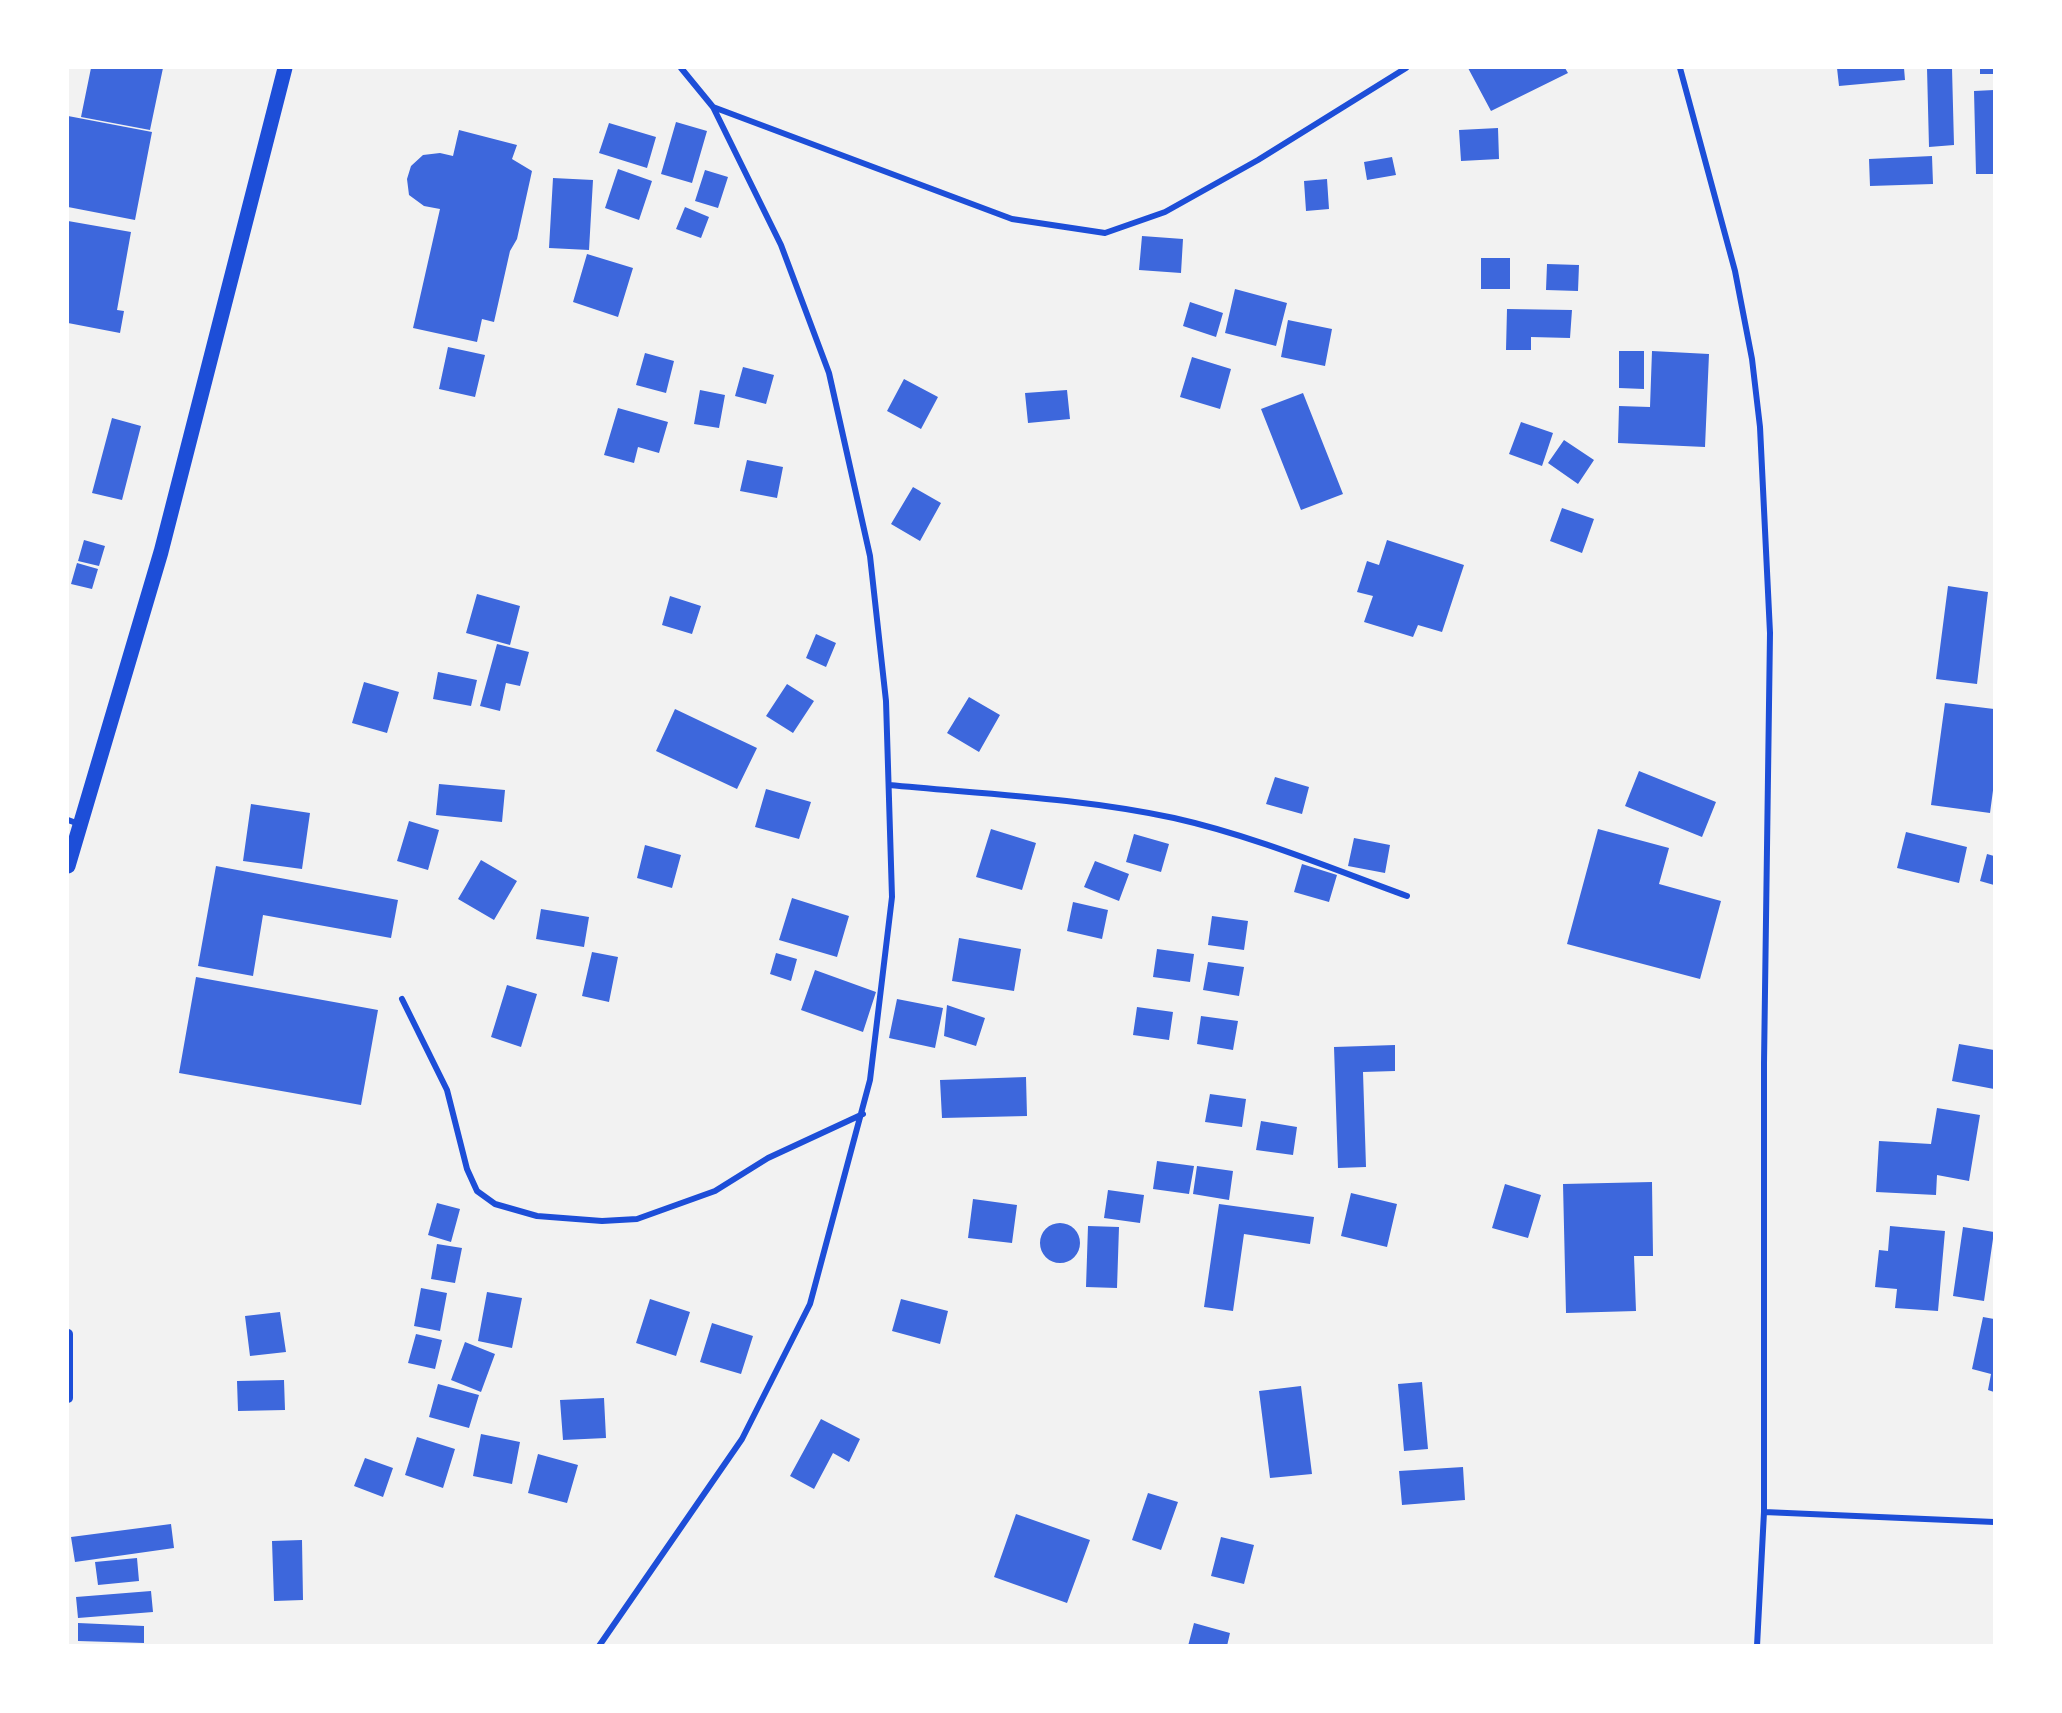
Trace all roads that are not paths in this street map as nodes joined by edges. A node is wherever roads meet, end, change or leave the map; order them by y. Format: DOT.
graph roads {
  1 [pos="285,68"];
  2 [pos="681,68"];
  3 [pos="1406,68"];
  4 [pos="1680,68"];
  5 [pos="713,107"];
  6 [pos="889,785"];
  7 [pos="74,822"];
  8 [pos="68,866"];
  9 [pos="1407,896"];
  10 [pos="402,999"];
  11 [pos="863,1113"];
  12 [pos="68,1334"];
  13 [pos="68,1398"];
  14 [pos="1764,1512"];
  15 [pos="1995,1522"];
  16 [pos="598,1646"];
  17 [pos="1757,1646"];
  1 -- 7 [label="main road"];
  2 -- 5 [label="street"];
  3 -- 5 [label="street"];
  4 -- 14 [label="street"];
  5 -- 6 [label="street"];
  6 -- 9 [label="street"];
  6 -- 11 [label="street"];
  7 -- 8 [label="main road"];
  10 -- 11 [label="street"];
  11 -- 16 [label="street"];
  12 -- 13 [label="street"];
  14 -- 15 [label="street"];
  14 -- 17 [label="street"];
}
